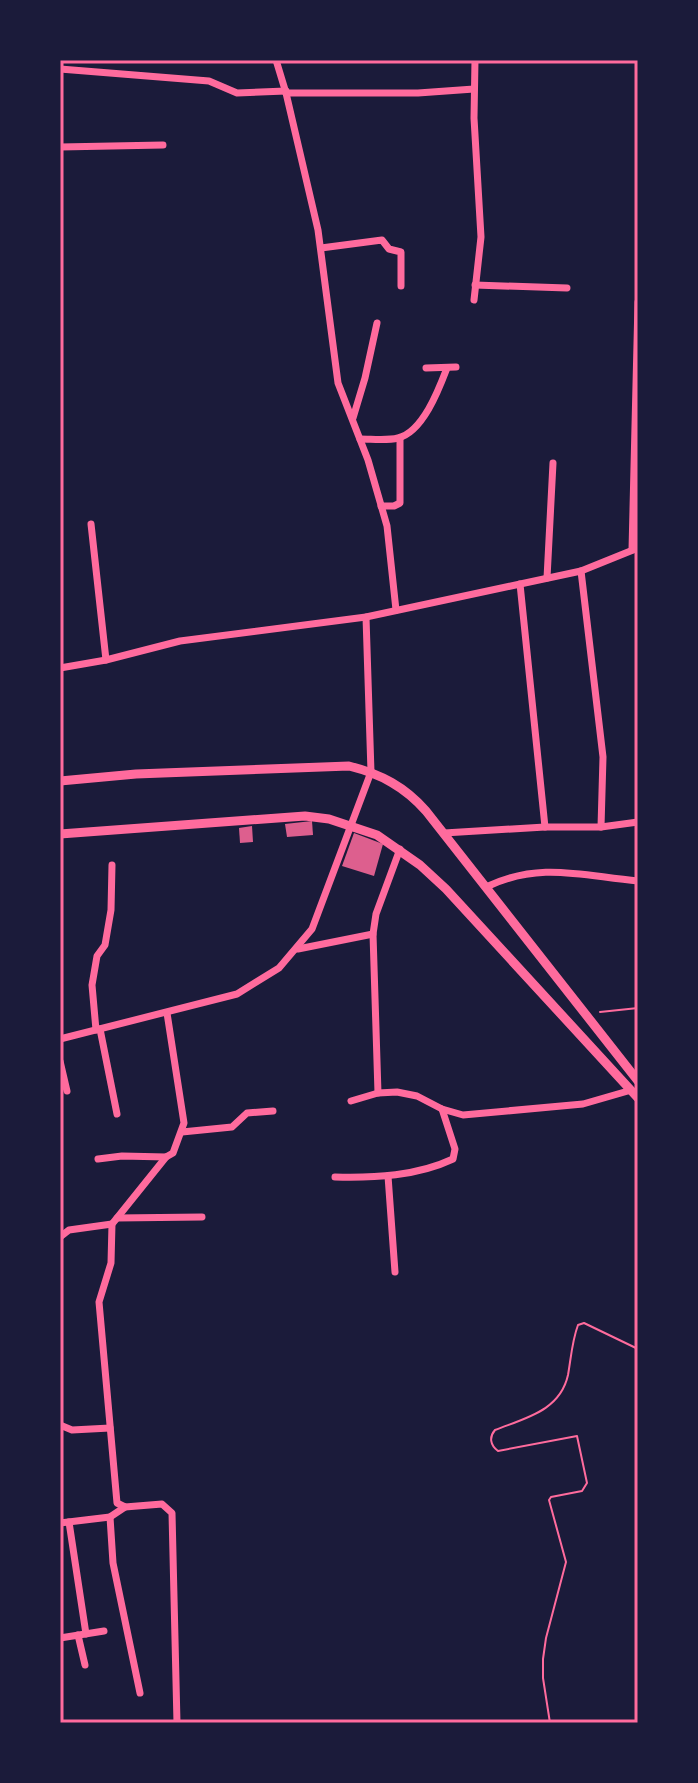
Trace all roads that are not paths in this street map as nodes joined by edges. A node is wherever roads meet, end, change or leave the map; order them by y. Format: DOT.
graph roads {
  1 [pos="276,60"];
  2 [pos="475,60"];
  3 [pos="60,69"];
  4 [pos="474,89"];
  5 [pos="286,92"];
  6 [pos="163,145"];
  7 [pos="60,147"];
  8 [pos="321,248"];
  9 [pos="475,285"];
  10 [pos="401,286"];
  11 [pos="567,288"];
  12 [pos="474,300"];
  13 [pos="638,302"];
  14 [pos="377,323"];
  15 [pos="426,368"];
  16 [pos="353,418"];
  17 [pos="400,438"];
  18 [pos="360,439"];
  19 [pos="553,463"];
  20 [pos="381,506"];
  21 [pos="91,524"];
  22 [pos="635,549"];
  23 [pos="581,571"];
  24 [pos="547,578"];
  25 [pos="520,584"];
  26 [pos="396,610"];
  27 [pos="366,617"];
  28 [pos="106,660"];
  29 [pos="60,668"];
  30 [pos="371,772"];
  31 [pos="60,781"];
  32 [pos="638,822"];
  33 [pos="352,825"];
  34 [pos="545,827"];
  35 [pos="601,827"];
  36 [pos="444,833"];
  37 [pos="60,834"];
  38 [pos="400,849"];
  39 [pos="112,865"];
  40 [pos="638,881"];
  41 [pos="486,887"];
  42 [pos="373,934"];
  43 [pos="298,949"];
  44 [pos="167,1013"];
  45 [pos="98,1030"];
  46 [pos="60,1039"];
  47 [pos="60,1061"];
  48 [pos="638,1081"];
  49 [pos="67,1091"];
  50 [pos="628,1091"];
  51 [pos="378,1093"];
  52 [pos="638,1098"];
  53 [pos="351,1101"];
  54 [pos="442,1109"];
  55 [pos="273,1111"];
  56 [pos="117,1114"];
  57 [pos="182,1132"];
  58 [pos="166,1157"];
  59 [pos="98,1159"];
  60 [pos="388,1176"];
  61 [pos="335,1177"];
  62 [pos="202,1217"];
  63 [pos="114,1221"];
  64 [pos="62,1231"];
  65 [pos="395,1272"];
  66 [pos="60,1425"];
  67 [pos="110,1428"];
  68 [pos="125,1507"];
  69 [pos="110,1517"];
  70 [pos="65,1522"];
  71 [pos="104,1631"];
  72 [pos="82,1634"];
  73 [pos="60,1638"];
  74 [pos="85,1665"];
  75 [pos="140,1693"];
  76 [pos="177,1723"];
  1 -- 5 [label="street"];
  2 -- 4 [label="street"];
  3 -- 5 [label="street"];
  4 -- 5 [label="street"];
  4 -- 9 [label="street"];
  5 -- 8 [label="street"];
  6 -- 7 [label="street"];
  8 -- 10 [label="street"];
  8 -- 16 [label="street"];
  9 -- 11 [label="street"];
  9 -- 12 [label="street"];
  13 -- 22 [label="street"];
  14 -- 16 [label="street"];
  15 -- 17 [label="street"];
  16 -- 18 [label="street"];
  17 -- 18 [label="street"];
  17 -- 20 [label="street"];
  18 -- 20 [label="street"];
  19 -- 24 [label="street"];
  20 -- 26 [label="street"];
  21 -- 28 [label="street"];
  22 -- 23 [label="street"];
  23 -- 24 [label="street"];
  23 -- 35 [label="street"];
  24 -- 25 [label="street"];
  25 -- 26 [label="street"];
  25 -- 34 [label="street"];
  26 -- 27 [label="street"];
  27 -- 28 [label="street"];
  27 -- 30 [label="street"];
  28 -- 29 [label="street"];
  30 -- 31 [label="main road"];
  30 -- 33 [label="street"];
  30 -- 36 [label="main road"];
  32 -- 35 [label="street"];
  33 -- 37 [label="main road"];
  33 -- 38 [label="main road"];
  33 -- 43 [label="street"];
  34 -- 35 [label="street"];
  34 -- 36 [label="street"];
  36 -- 41 [label="main road"];
  38 -- 42 [label="street"];
  38 -- 50 [label="main road"];
  39 -- 45 [label="street"];
  40 -- 41 [label="street"];
  41 -- 48 [label="main road"];
  42 -- 43 [label="street"];
  42 -- 51 [label="street"];
  43 -- 44 [label="street"];
  44 -- 45 [label="street"];
  44 -- 57 [label="street"];
  45 -- 46 [label="street"];
  45 -- 56 [label="street"];
  47 -- 49 [label="street"];
  50 -- 52 [label="main road"];
  50 -- 54 [label="street"];
  51 -- 53 [label="street"];
  51 -- 54 [label="street"];
  54 -- 60 [label="street"];
  55 -- 57 [label="street"];
  57 -- 58 [label="street"];
  58 -- 59 [label="street"];
  58 -- 63 [label="street"];
  60 -- 61 [label="street"];
  60 -- 65 [label="street"];
  62 -- 63 [label="street"];
  63 -- 64 [label="street"];
  63 -- 67 [label="street"];
  66 -- 67 [label="street"];
  67 -- 68 [label="street"];
  68 -- 69 [label="street"];
  68 -- 76 [label="street"];
  69 -- 70 [label="street"];
  69 -- 75 [label="street"];
  70 -- 72 [label="street"];
  71 -- 72 [label="street"];
  72 -- 73 [label="street"];
  72 -- 74 [label="street"];
}
